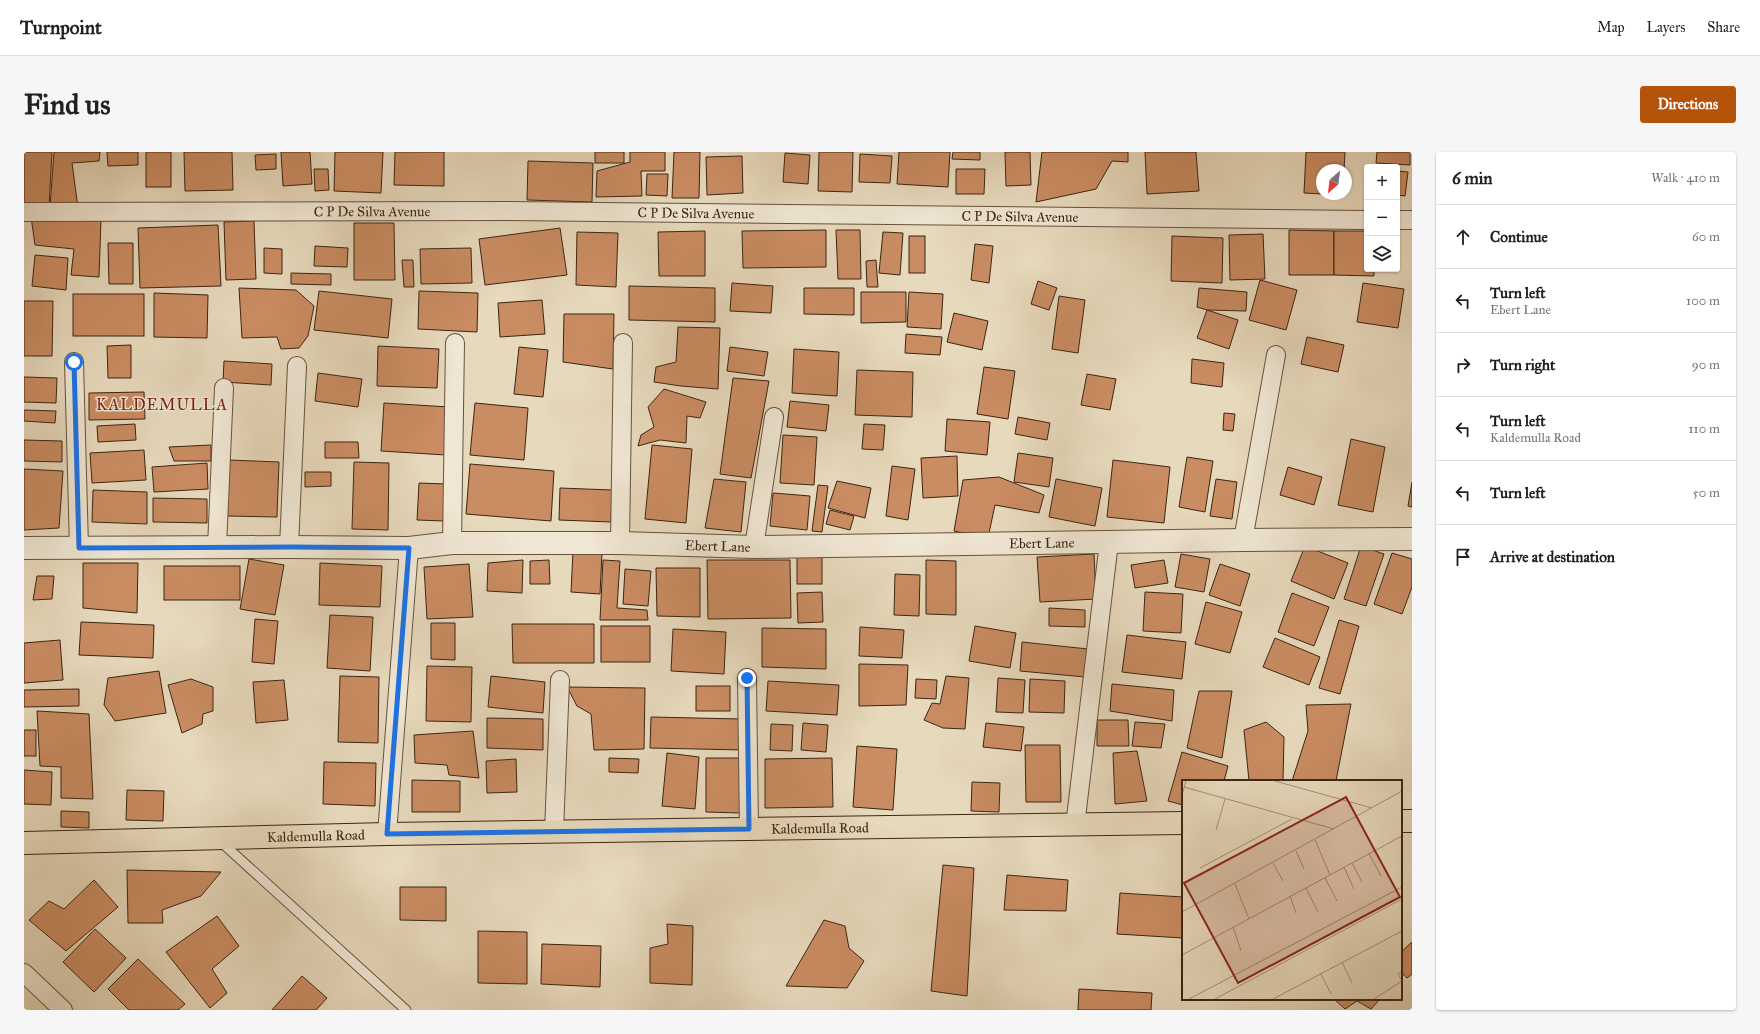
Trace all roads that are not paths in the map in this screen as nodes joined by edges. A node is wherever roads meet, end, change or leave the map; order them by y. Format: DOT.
graph roads {
  1 [pos="24,212"];
  2 [pos="1364,220"];
  3 [pos="1400,220"];
  4 [pos="1412,220"];
  5 [pos="623,342"];
  6 [pos="455,343"];
  7 [pos="1276,355"];
  8 [pos="74,362"];
  9 [pos="297,366"];
  10 [pos="224,388"];
  11 [pos="774,417"];
  12 [pos="1412,539"];
  13 [pos="1243,540"];
  14 [pos="1109,542"];
  15 [pos="452,543"];
  16 [pos="620,543"];
  17 [pos="218,547"];
  18 [pos="290,547"];
  19 [pos="754,547"];
  20 [pos="24,548"];
  21 [pos="79,548"];
  22 [pos="409,548"];
  23 [pos="747,678"];
  24 [pos="560,680"];
  25 [pos="1182,823"];
  26 [pos="1075,826"];
  27 [pos="749,829"];
  28 [pos="554,832"];
  29 [pos="387,834"];
  30 [pos="217,839"];
  31 [pos="24,843"];
  32 [pos="24,972"];
  33 [pos="63,1010"];
  34 [pos="406,1010"];
  1 -- 2 [label="street, C P De Silva Avenue"];
  3 -- 4 [label="street"];
  5 -- 16 [label="street"];
  6 -- 15 [label="street"];
  7 -- 13 [label="street"];
  8 -- 21 [label="street"];
  9 -- 18 [label="street"];
  10 -- 17 [label="street"];
  11 -- 19 [label="street"];
  12 -- 13 [label="street, Ebert Lane"];
  13 -- 14 [label="street, Ebert Lane"];
  14 -- 19 [label="street, Ebert Lane"];
  14 -- 26 [label="street"];
  15 -- 16 [label="street, Ebert Lane"];
  15 -- 22 [label="street, Ebert Lane"];
  16 -- 19 [label="street, Ebert Lane"];
  17 -- 18 [label="street, Ebert Lane"];
  17 -- 21 [label="street, Ebert Lane"];
  18 -- 22 [label="street, Ebert Lane"];
  20 -- 21 [label="street, Ebert Lane"];
  22 -- 29 [label="street"];
  23 -- 27 [label="street"];
  24 -- 28 [label="street"];
  25 -- 26 [label="main road, Kaldemulla Road"];
  26 -- 27 [label="main road, Kaldemulla Road"];
  27 -- 28 [label="main road, Kaldemulla Road"];
  28 -- 29 [label="main road, Kaldemulla Road"];
  29 -- 30 [label="main road, Kaldemulla Road"];
  30 -- 31 [label="main road, Kaldemulla Road"];
  30 -- 34 [label="lane"];
  32 -- 33 [label="street"];
}
